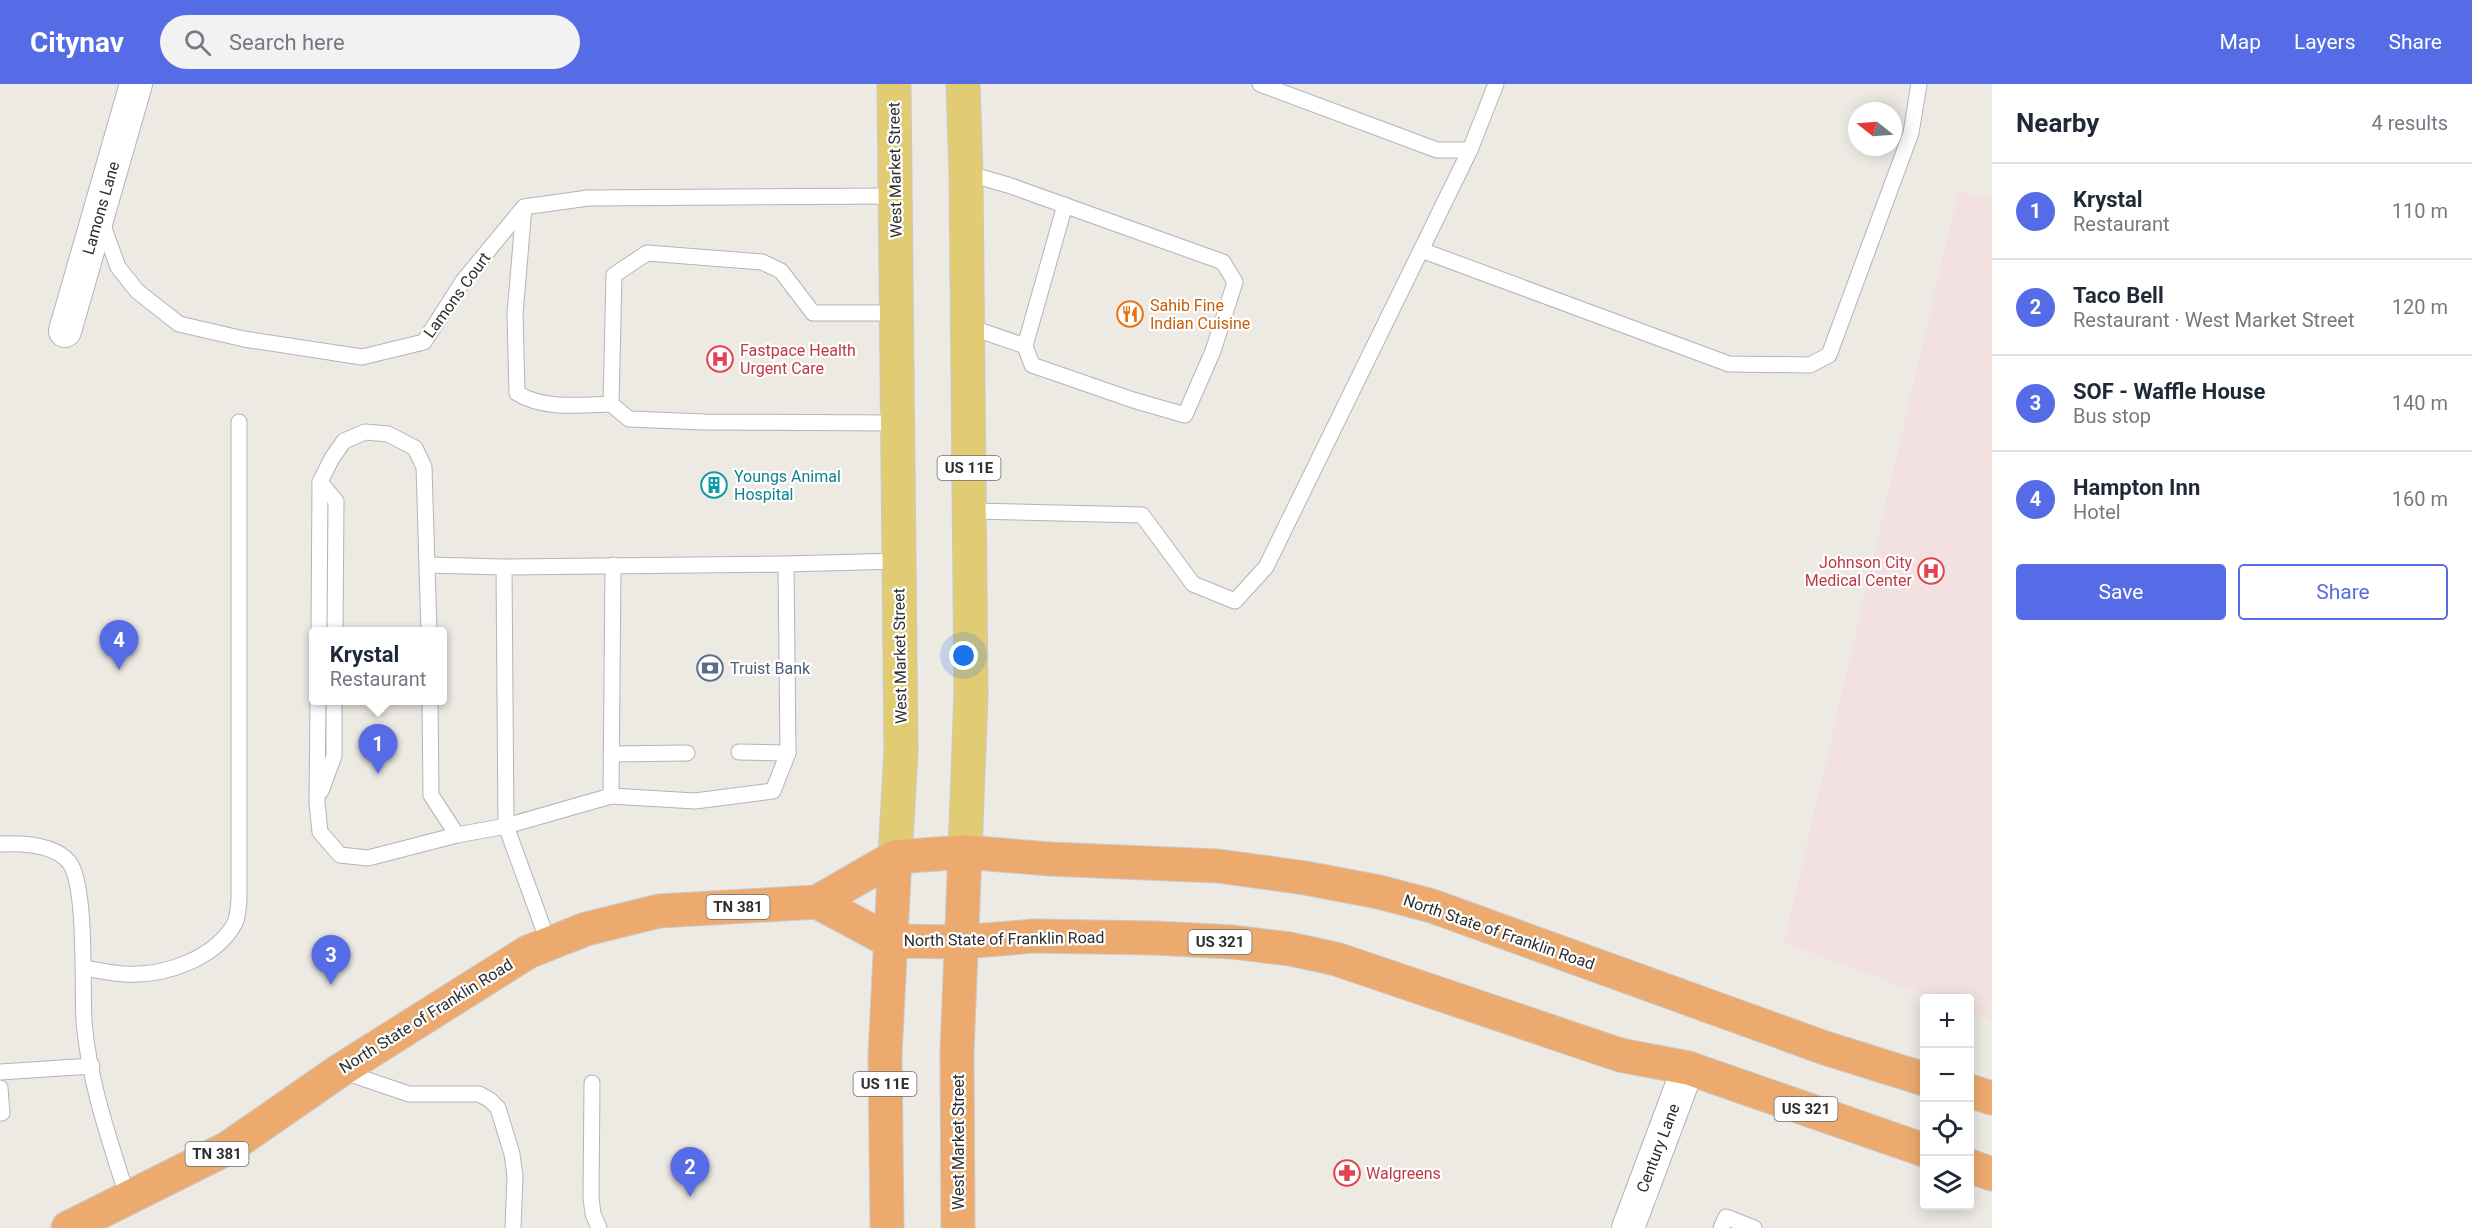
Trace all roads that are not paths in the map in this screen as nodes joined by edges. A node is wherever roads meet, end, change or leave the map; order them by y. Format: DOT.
graph roads {
  1 [pos="136,84"];
  2 [pos="894,84"];
  3 [pos="963,84"];
  4 [pos="1260,84"];
  5 [pos="1496,84"];
  6 [pos="1919,84"];
  7 [pos="1470,150"];
  8 [pos="966,173"];
  9 [pos="895,196"];
  10 [pos="1065,205"];
  11 [pos="524,207"];
  12 [pos="100,215"];
  13 [pos="1421,250"];
  14 [pos="897,313"];
  15 [pos="967,327"];
  16 [pos="65,331"];
  17 [pos="1025,346"];
  18 [pos="611,404"];
  19 [pos="239,422"];
  20 [pos="898,423"];
  21 [pos="320,482"];
  22 [pos="970,510"];
  23 [pos="899,561"];
  24 [pos="786,564"];
  25 [pos="428,565"];
  26 [pos="613,565"];
  27 [pos="504,567"];
  28 [pos="319,627"];
  29 [pos="335,627"];
  30 [pos="429,627"];
  31 [pos="318,705"];
  32 [pos="334,705"];
  33 [pos="430,705"];
  34 [pos="687,753"];
  35 [pos="739,753"];
  36 [pos="788,753"];
  37 [pos="611,754"];
  38 [pos="611,796"];
  39 [pos="317,803"];
  40 [pos="506,826"];
  41 [pos="457,835"];
  42 [pos="0,844"];
  43 [pos="965,852"];
  44 [pos="895,857"];
  45 [pos="817,902"];
  46 [pos="890,940"];
  47 [pos="962,942"];
  48 [pos="549,944"];
  49 [pos="84,968"];
  50 [pos="92,1066"];
  51 [pos="1688,1068"];
  52 [pos="339,1071"];
  53 [pos="0,1072"];
  54 [pos="1920,1078"];
  55 [pos="592,1083"];
  56 [pos="0,1088"];
  57 [pos="1974,1092"];
  58 [pos="1992,1098"];
  59 [pos="0,1113"];
  60 [pos="1920,1149"];
  61 [pos="1974,1167"];
  62 [pos="1992,1174"];
  63 [pos="128,1200"];
  64 [pos="68,1228"];
  65 [pos="513,1228"];
  66 [pos="598,1228"];
  67 [pos="887,1228"];
  68 [pos="958,1228"];
  69 [pos="1628,1228"];
  70 [pos="1721,1228"];
  71 [pos="1754,1228"];
  1 -- 12 [label="street, Lamons Lane"];
  2 -- 9 [label="main road, West Market Street / US 11E"];
  3 -- 8 [label="main road, West Market Street / US 11E"];
  4 -- 7 [label="lane"];
  5 -- 7 [label="lane"];
  6 -- 13 [label="lane"];
  7 -- 13 [label="lane"];
  8 -- 10 [label="lane"];
  8 -- 15 [label="main road, West Market Street / US 11E"];
  9 -- 11 [label="lane"];
  9 -- 14 [label="main road, West Market Street / US 11E"];
  10 -- 17 [label="lane"];
  10 -- 17 [label="lane"];
  11 -- 12 [label="lane, Lamons Court"];
  11 -- 18 [label="lane"];
  12 -- 16 [label="street, Lamons Lane"];
  13 -- 22 [label="lane"];
  14 -- 18 [label="lane"];
  14 -- 20 [label="main road, West Market Street / US 11E"];
  15 -- 17 [label="lane"];
  15 -- 22 [label="main road, West Market Street / US 11E"];
  18 -- 20 [label="lane"];
  19 -- 49 [label="lane"];
  20 -- 23 [label="main road, West Market Street / US 11E"];
  21 -- 25 [label="lane"];
  21 -- 28 [label="lane"];
  21 -- 29 [label="lane"];
  22 -- 43 [label="main road, West Market Street / US 11E"];
  23 -- 24 [label="lane"];
  23 -- 44 [label="main road, West Market Street / US 11E"];
  24 -- 26 [label="lane"];
  24 -- 36 [label="lane"];
  25 -- 27 [label="lane"];
  25 -- 30 [label="lane"];
  26 -- 27 [label="lane"];
  26 -- 37 [label="lane"];
  27 -- 40 [label="lane"];
  31 -- 39 [label="lane"];
  32 -- 39 [label="lane"];
  33 -- 41 [label="lane"];
  34 -- 37 [label="lane"];
  35 -- 36 [label="lane"];
  36 -- 38 [label="lane"];
  37 -- 38 [label="lane"];
  38 -- 40 [label="lane"];
  39 -- 41 [label="lane"];
  40 -- 41 [label="lane"];
  40 -- 48 [label="lane"];
  42 -- 49 [label="lane"];
  43 -- 44 [label="highway, North State of Franklin Road"];
  43 -- 47 [label="highway, West Market Street / US 11E"];
  43 -- 54 [label="highway, North State of Franklin Road"];
  44 -- 45 [label="highway, North State of Franklin Road"];
  44 -- 46 [label="highway, West Market Street / US 11E"];
  45 -- 46 [label="highway, North State of Franklin Road"];
  45 -- 48 [label="highway, North State of Franklin Road / TN 381"];
  46 -- 47 [label="highway, North State of Franklin Road"];
  46 -- 67 [label="highway, West Market Street / US 11E"];
  47 -- 51 [label="highway, North State of Franklin Road / US 321"];
  47 -- 68 [label="highway, West Market Street / US 11E"];
  48 -- 52 [label="highway, North State of Franklin Road / TN 381"];
  49 -- 50 [label="lane"];
  50 -- 53 [label="lane"];
  50 -- 63 [label="lane"];
  51 -- 60 [label="highway, North State of Franklin Road / US 321"];
  51 -- 69 [label="street, Century Lane"];
  52 -- 63 [label="highway, North State of Franklin Road / TN 381"];
  52 -- 65 [label="lane"];
  55 -- 66 [label="lane"];
  56 -- 59 [label="lane"];
  57 -- 58 [label="highway"];
  61 -- 62 [label="highway"];
  63 -- 64 [label="highway, North State of Franklin Road / TN 381"];
  70 -- 71 [label="lane"];
}
